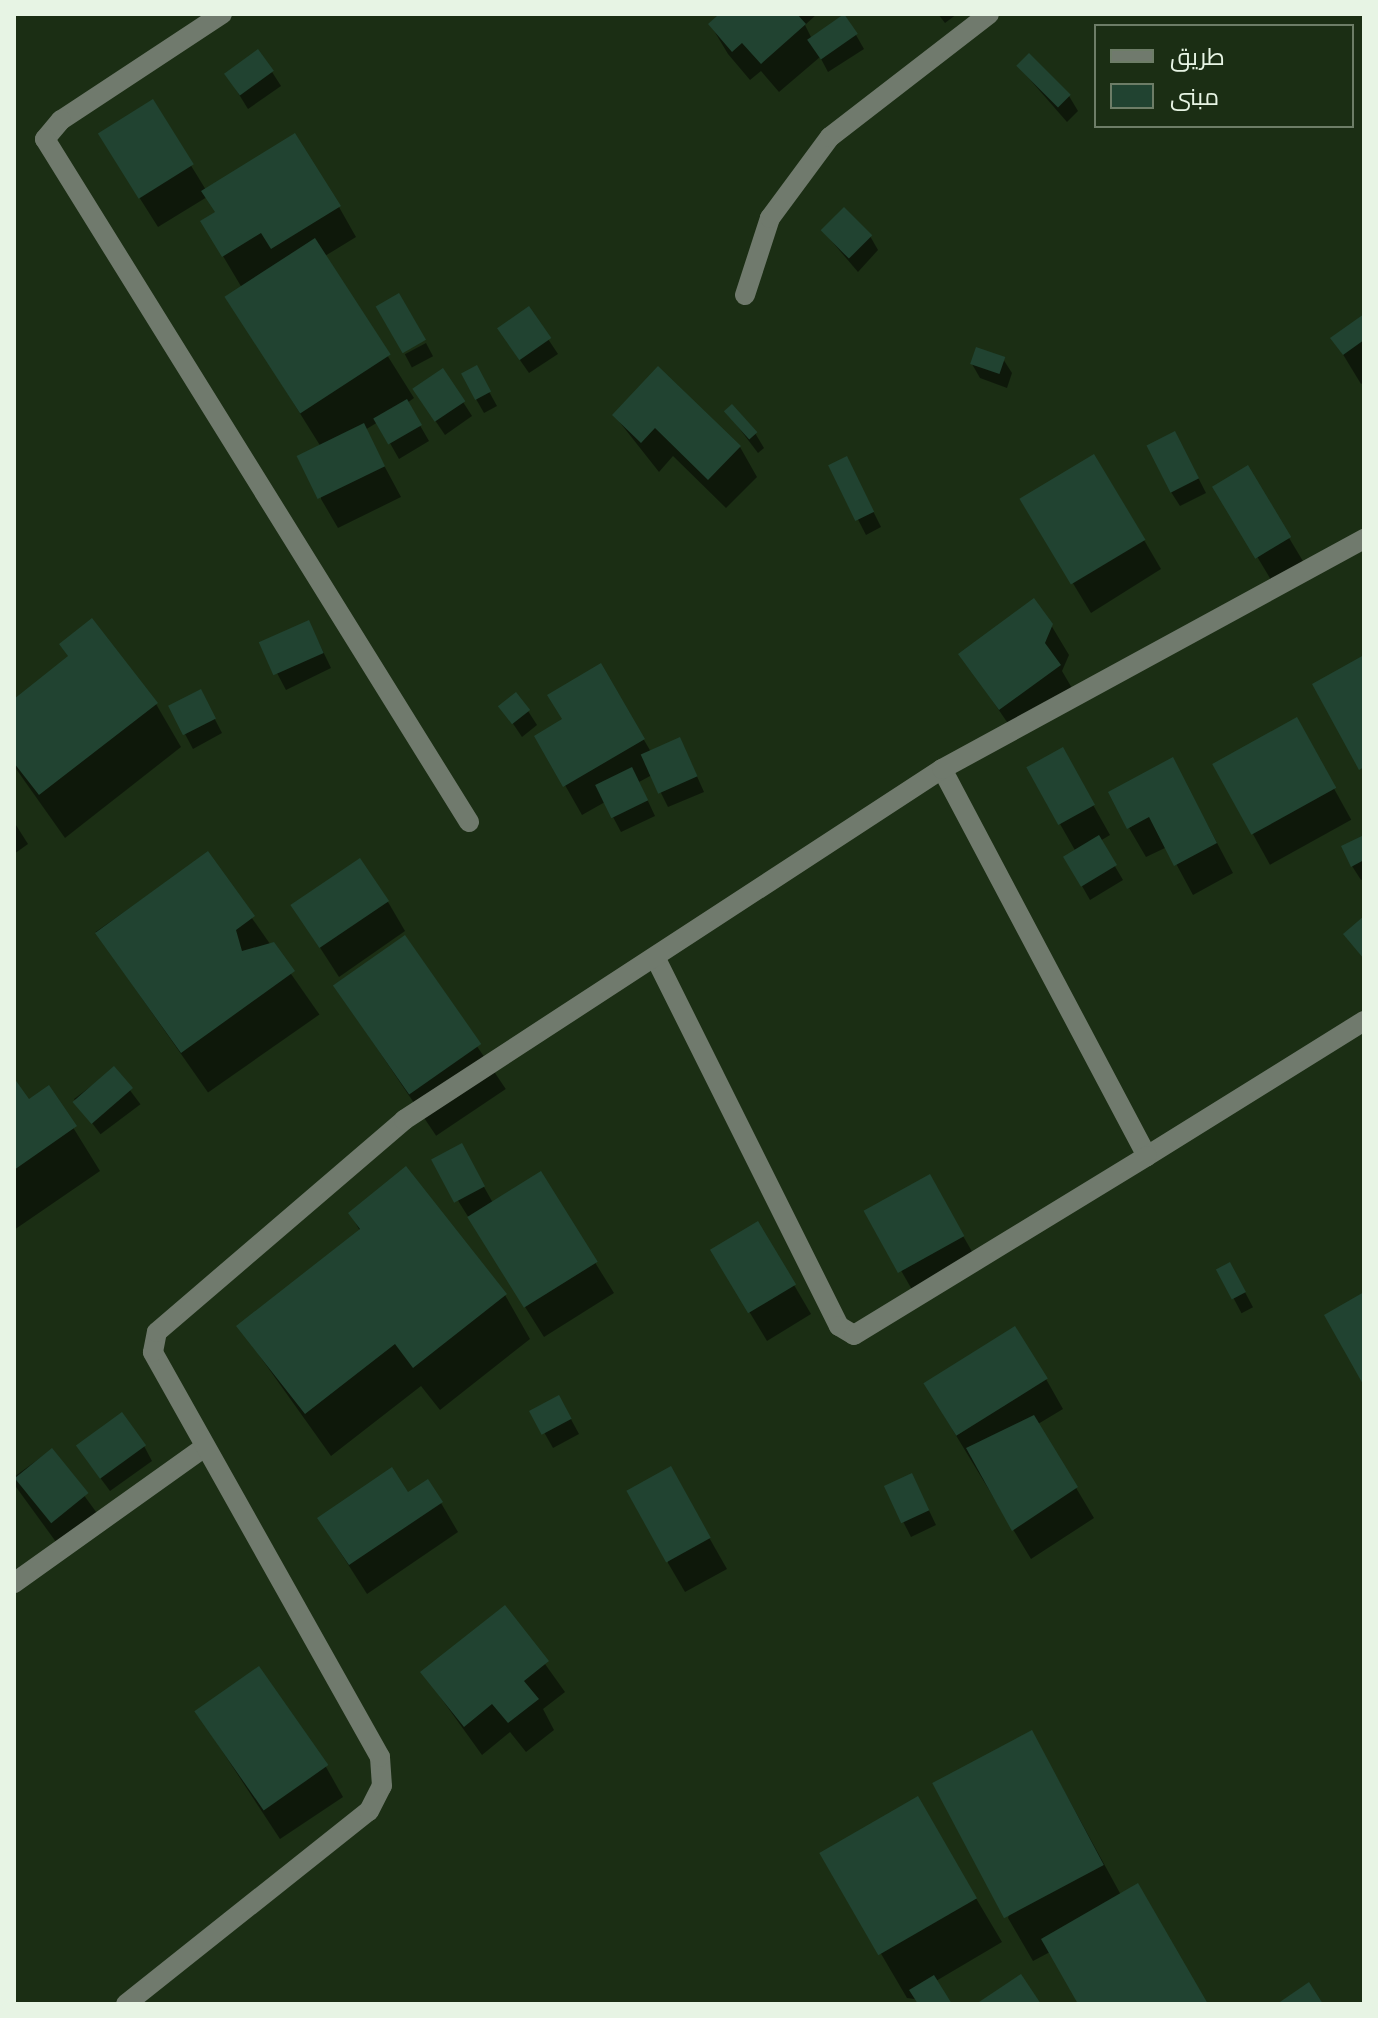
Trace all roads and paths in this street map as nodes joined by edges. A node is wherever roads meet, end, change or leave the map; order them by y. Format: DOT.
graph roads {
  1 [pos="222,14"];
  2 [pos="989,14"];
  3 [pos="745,295"];
  4 [pos="1364,539"];
  5 [pos="942,769"];
  6 [pos="469,822"];
  7 [pos="656,959"];
  8 [pos="1364,1021"];
  9 [pos="1147,1156"];
  10 [pos="202,1449"];
  11 [pos="14,1583"];
  12 [pos="126,2004"];
  1 -- 6 [label="street"];
  2 -- 3 [label="street"];
  4 -- 5 [label="street"];
  5 -- 7 [label="street"];
  5 -- 9 [label="street"];
  7 -- 9 [label="street"];
  7 -- 10 [label="street"];
  8 -- 9 [label="street"];
  10 -- 11 [label="street"];
  10 -- 12 [label="street"];
}
